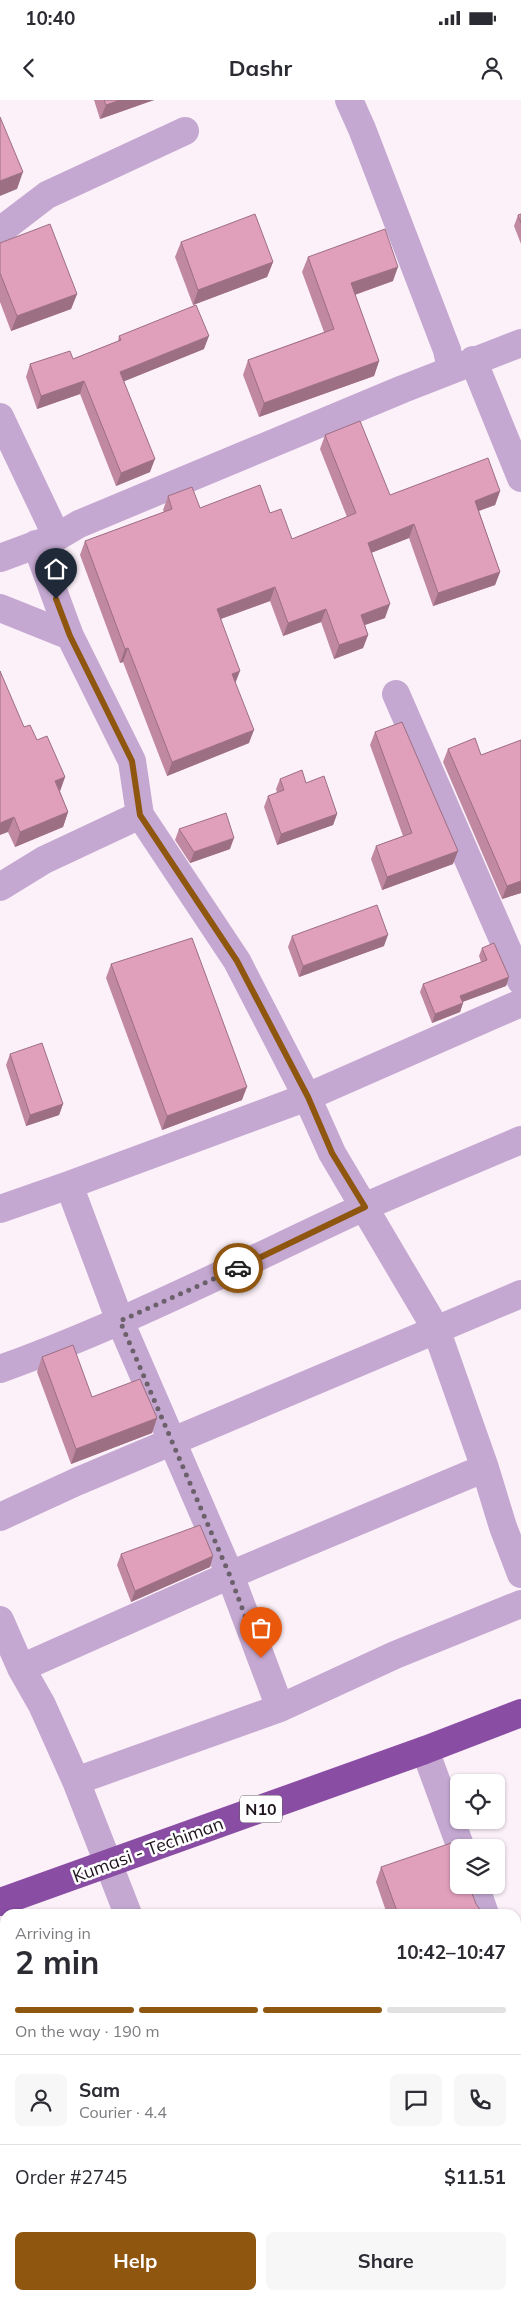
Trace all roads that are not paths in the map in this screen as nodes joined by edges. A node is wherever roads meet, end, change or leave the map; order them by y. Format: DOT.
graph roads {
  1 [pos="348,100"];
  2 [pos="185,131"];
  3 [pos="0,231"];
  4 [pos="521,343"];
  5 [pos="462,364"];
  6 [pos="0,417"];
  7 [pos="521,478"];
  8 [pos="46,541"];
  9 [pos="0,558"];
  10 [pos="0,608"];
  11 [pos="70,636"];
  12 [pos="396,694"];
  13 [pos="140,815"];
  14 [pos="0,887"];
  15 [pos="521,980"];
  16 [pos="521,1003"];
  17 [pos="308,1097"];
  18 [pos="521,1140"];
  19 [pos="69,1186"];
  20 [pos="365,1207"];
  21 [pos="0,1209"];
  22 [pos="521,1294"];
  23 [pos="120,1321"];
  24 [pos="436,1329"];
  25 [pos="0,1369"];
  26 [pos="172,1441"];
  27 [pos="485,1468"];
  28 [pos="0,1517"];
  29 [pos="521,1574"];
  30 [pos="230,1576"];
  31 [pos="521,1604"];
  32 [pos="0,1620"];
  33 [pos="21,1668"];
  34 [pos="280,1708"];
  35 [pos="521,1713"];
  36 [pos="425,1750"];
  37 [pos="76,1781"];
  38 [pos="458,1839"];
  39 [pos="108,1864"];
  40 [pos="478,1894"];
  41 [pos="0,1902"];
  42 [pos="126,1909"];
  43 [pos="483,1909"];
  1 -- 5 [label="street"];
  2 -- 3 [label="street"];
  4 -- 5 [label="street"];
  5 -- 7 [label="street"];
  5 -- 8 [label="street"];
  6 -- 8 [label="street"];
  8 -- 9 [label="street"];
  8 -- 11 [label="street"];
  10 -- 11 [label="street"];
  11 -- 13 [label="street"];
  12 -- 15 [label="street"];
  13 -- 14 [label="street"];
  13 -- 17 [label="street"];
  16 -- 17 [label="street"];
  17 -- 19 [label="street"];
  17 -- 20 [label="street"];
  18 -- 20 [label="street"];
  19 -- 21 [label="street"];
  19 -- 23 [label="street"];
  20 -- 23 [label="street"];
  20 -- 24 [label="street"];
  22 -- 24 [label="street"];
  23 -- 25 [label="street"];
  23 -- 26 [label="street"];
  24 -- 26 [label="street"];
  24 -- 27 [label="street"];
  26 -- 28 [label="street"];
  26 -- 30 [label="street"];
  27 -- 29 [label="street"];
  27 -- 30 [label="street"];
  30 -- 33 [label="street"];
  30 -- 34 [label="street"];
  31 -- 34 [label="street"];
  32 -- 33 [label="street"];
  33 -- 37 [label="street"];
  34 -- 37 [label="street"];
  35 -- 36 [label="highway, Kumasi - Techiman / N10"];
  36 -- 38 [label="street"];
  36 -- 39 [label="highway, Kumasi - Techiman / N10"];
  37 -- 39 [label="street"];
  39 -- 41 [label="highway, Kumasi - Techiman / N10"];
  39 -- 42 [label="street"];
  40 -- 43 [label="street"];
}
